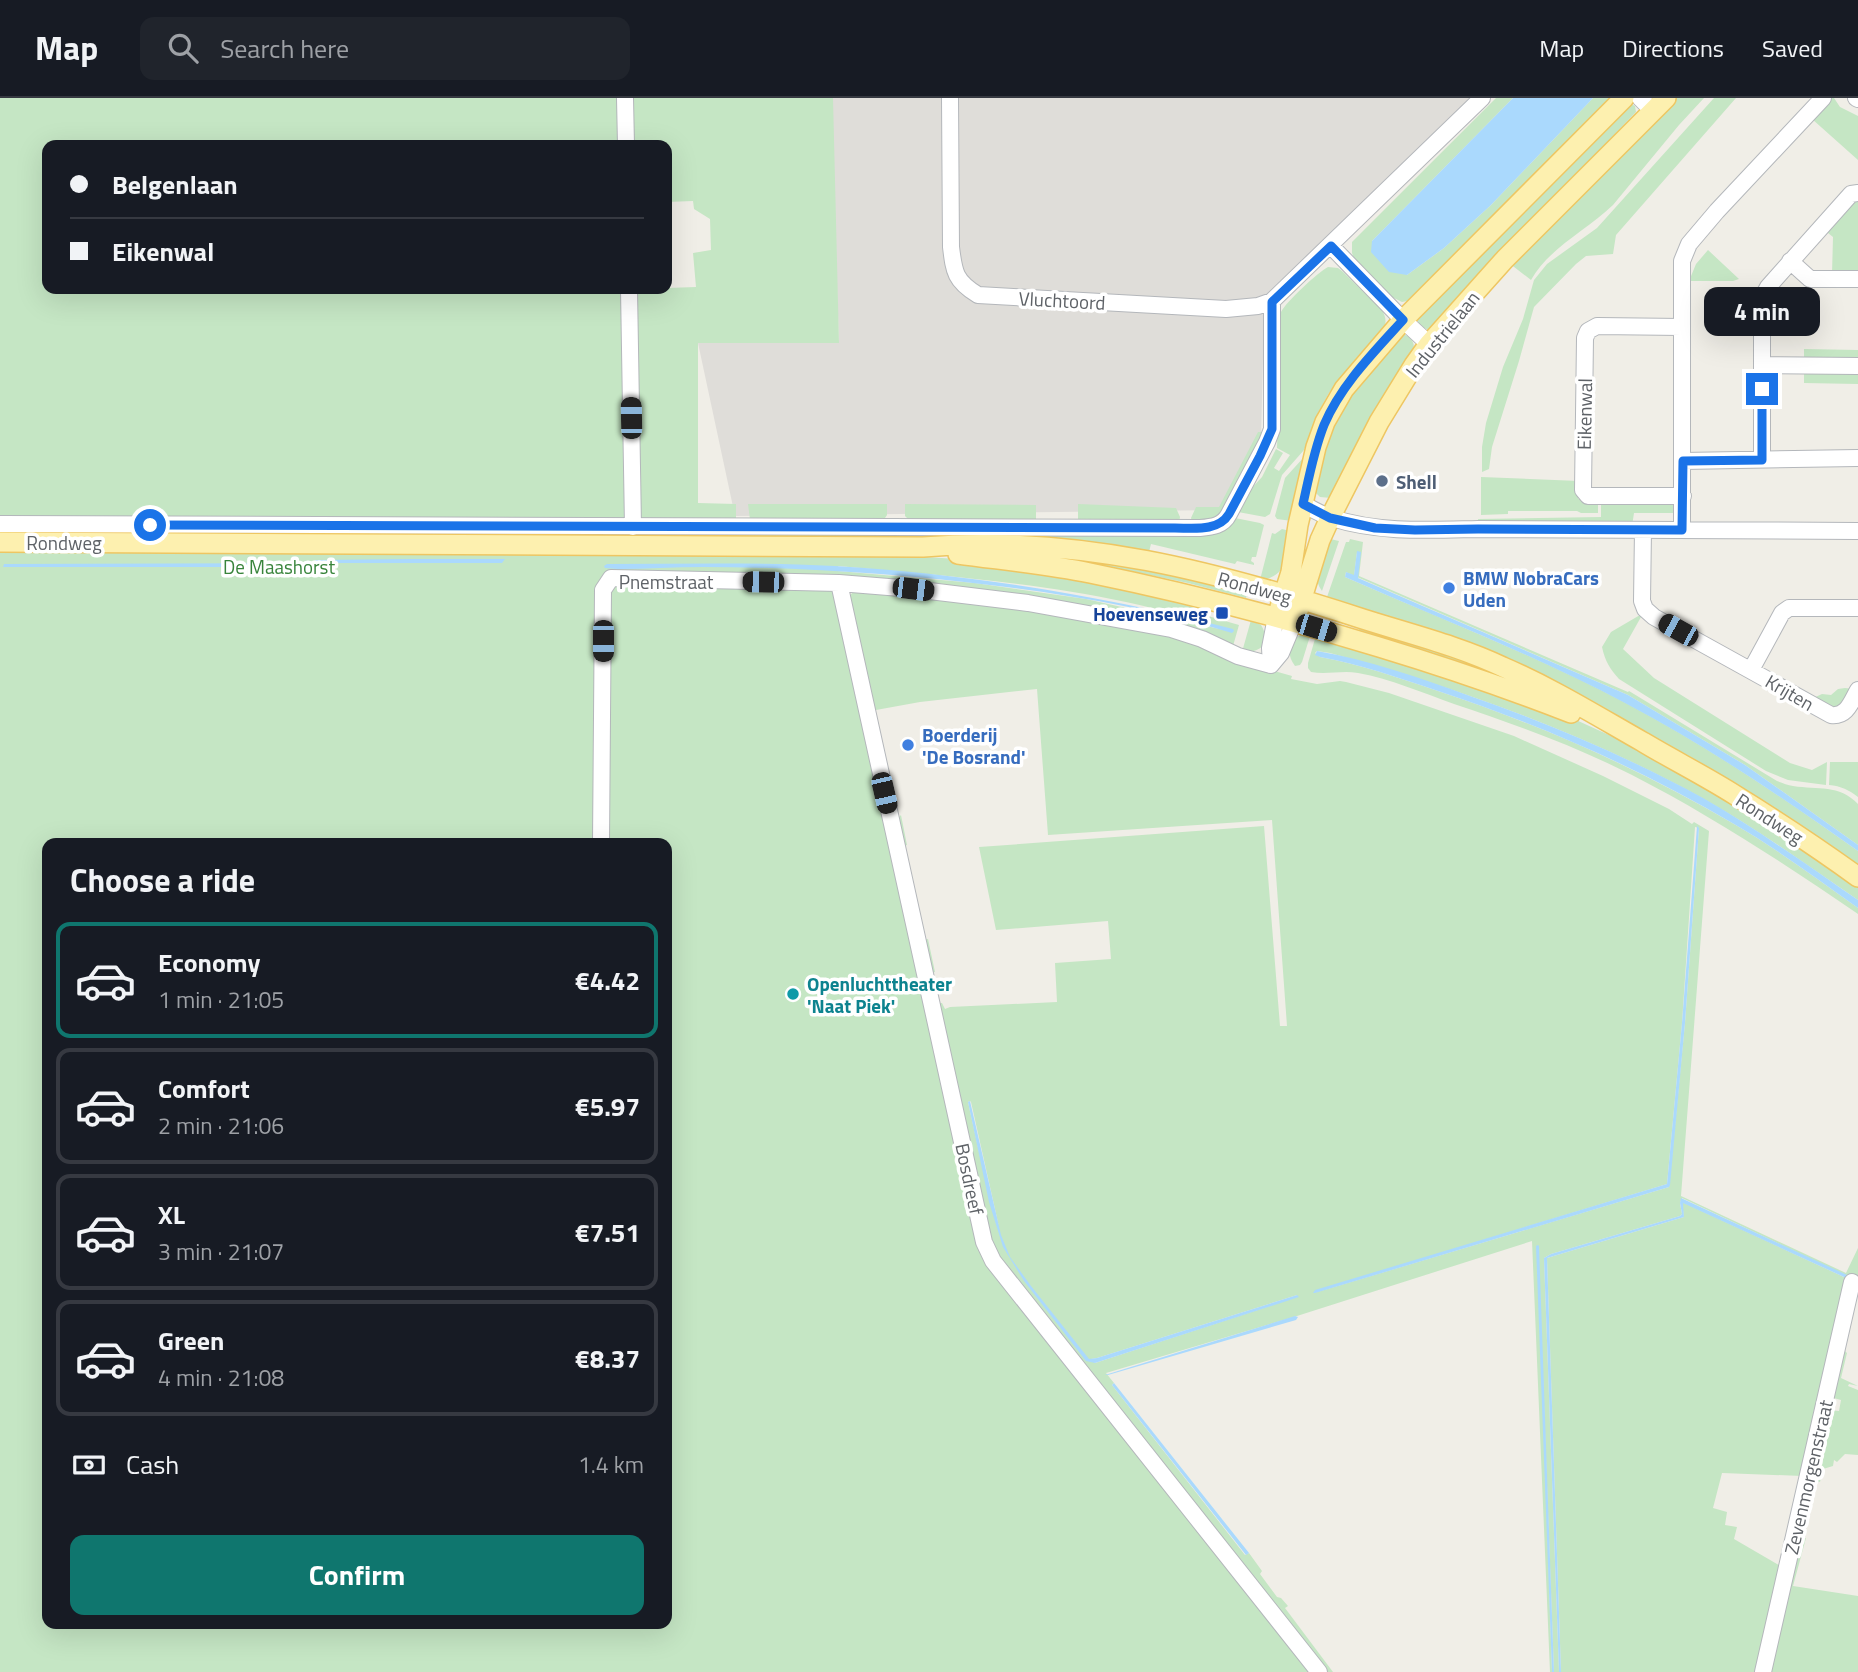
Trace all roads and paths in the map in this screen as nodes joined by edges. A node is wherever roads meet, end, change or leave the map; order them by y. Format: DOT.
graph roads {
  1 [pos="625,98"];
  2 [pos="950,98"];
  3 [pos="1482,98"];
  4 [pos="1624,98"];
  5 [pos="1823,98"];
  6 [pos="1653,102"];
  7 [pos="626,140"];
  8 [pos="1858,193"];
  9 [pos="1331,246"];
  10 [pos="1790,261"];
  11 [pos="1858,279"];
  12 [pos="629,294"];
  13 [pos="1272,302"];
  14 [pos="1403,320"];
  15 [pos="1682,327"];
  16 [pos="1429,344"];
  17 [pos="1762,365"];
  18 [pos="1858,366"];
  19 [pos="1858,458"];
  20 [pos="1762,460"];
  21 [pos="1683,461"];
  22 [pos="1683,496"];
  23 [pos="1303,504"];
  24 [pos="1333,512"];
  25 [pos="633,527"];
  26 [pos="1643,530"];
  27 [pos="1682,530"];
  28 [pos="1858,531"];
  29 [pos="1,533"];
  30 [pos="923,547"];
  31 [pos="839,583"];
  32 [pos="1293,597"];
  33 [pos="1858,608"];
  34 [pos="1285,619"];
  35 [pos="1751,670"];
  36 [pos="1858,690"];
  37 [pos="1643,742"];
  38 [pos="601,838"];
  39 [pos="1858,877"];
  40 [pos="1852,1282"];
  41 [pos="1319,1672"];
  42 [pos="1763,1672"];
  1 -- 7 [label="street"];
  2 -- 13 [label="street, Vluchtoord"];
  3 -- 9 [label="street"];
  4 -- 14 [label="main road, Industrielaan"];
  5 -- 15 [label="street"];
  6 -- 16 [label="main road, Industrielaan"];
  8 -- 10 [label="street"];
  9 -- 13 [label="street"];
  9 -- 14 [label="street"];
  10 -- 11 [label="street"];
  10 -- 17 [label="street"];
  12 -- 25 [label="street"];
  13 -- 25 [label="street"];
  14 -- 16 [label="street"];
  14 -- 23 [label="main road, Industrielaan"];
  15 -- 21 [label="street"];
  15 -- 22 [label="street, Eikenwal"];
  16 -- 24 [label="main road, Industrielaan"];
  17 -- 18 [label="street"];
  17 -- 20 [label="street"];
  19 -- 20 [label="street"];
  20 -- 21 [label="street"];
  21 -- 22 [label="street"];
  22 -- 27 [label="street"];
  23 -- 24 [label="street"];
  23 -- 32 [label="main road, Industrielaan"];
  24 -- 26 [label="street"];
  24 -- 32 [label="main road, Industrielaan"];
  25 -- 29 [label="street"];
  26 -- 27 [label="street"];
  26 -- 35 [label="street, Krijten"];
  27 -- 28 [label="street"];
  29 -- 30 [label="main road, Rondweg"];
  30 -- 32 [label="main road, Rondweg"];
  30 -- 34 [label="main road, Rondweg"];
  31 -- 34 [label="street, Pnemstraat"];
  31 -- 38 [label="street, Pnemstraat"];
  31 -- 41 [label="street, Bosdreef"];
  32 -- 34 [label="main road, Industrielaan"];
  32 -- 37 [label="main road, Rondweg"];
  33 -- 35 [label="street, Krijten"];
  34 -- 37 [label="main road, Rondweg"];
  35 -- 36 [label="street, Krijten"];
  37 -- 39 [label="main road, Rondweg"];
  40 -- 42 [label="street, Zevenmorgenstraat"];
}
